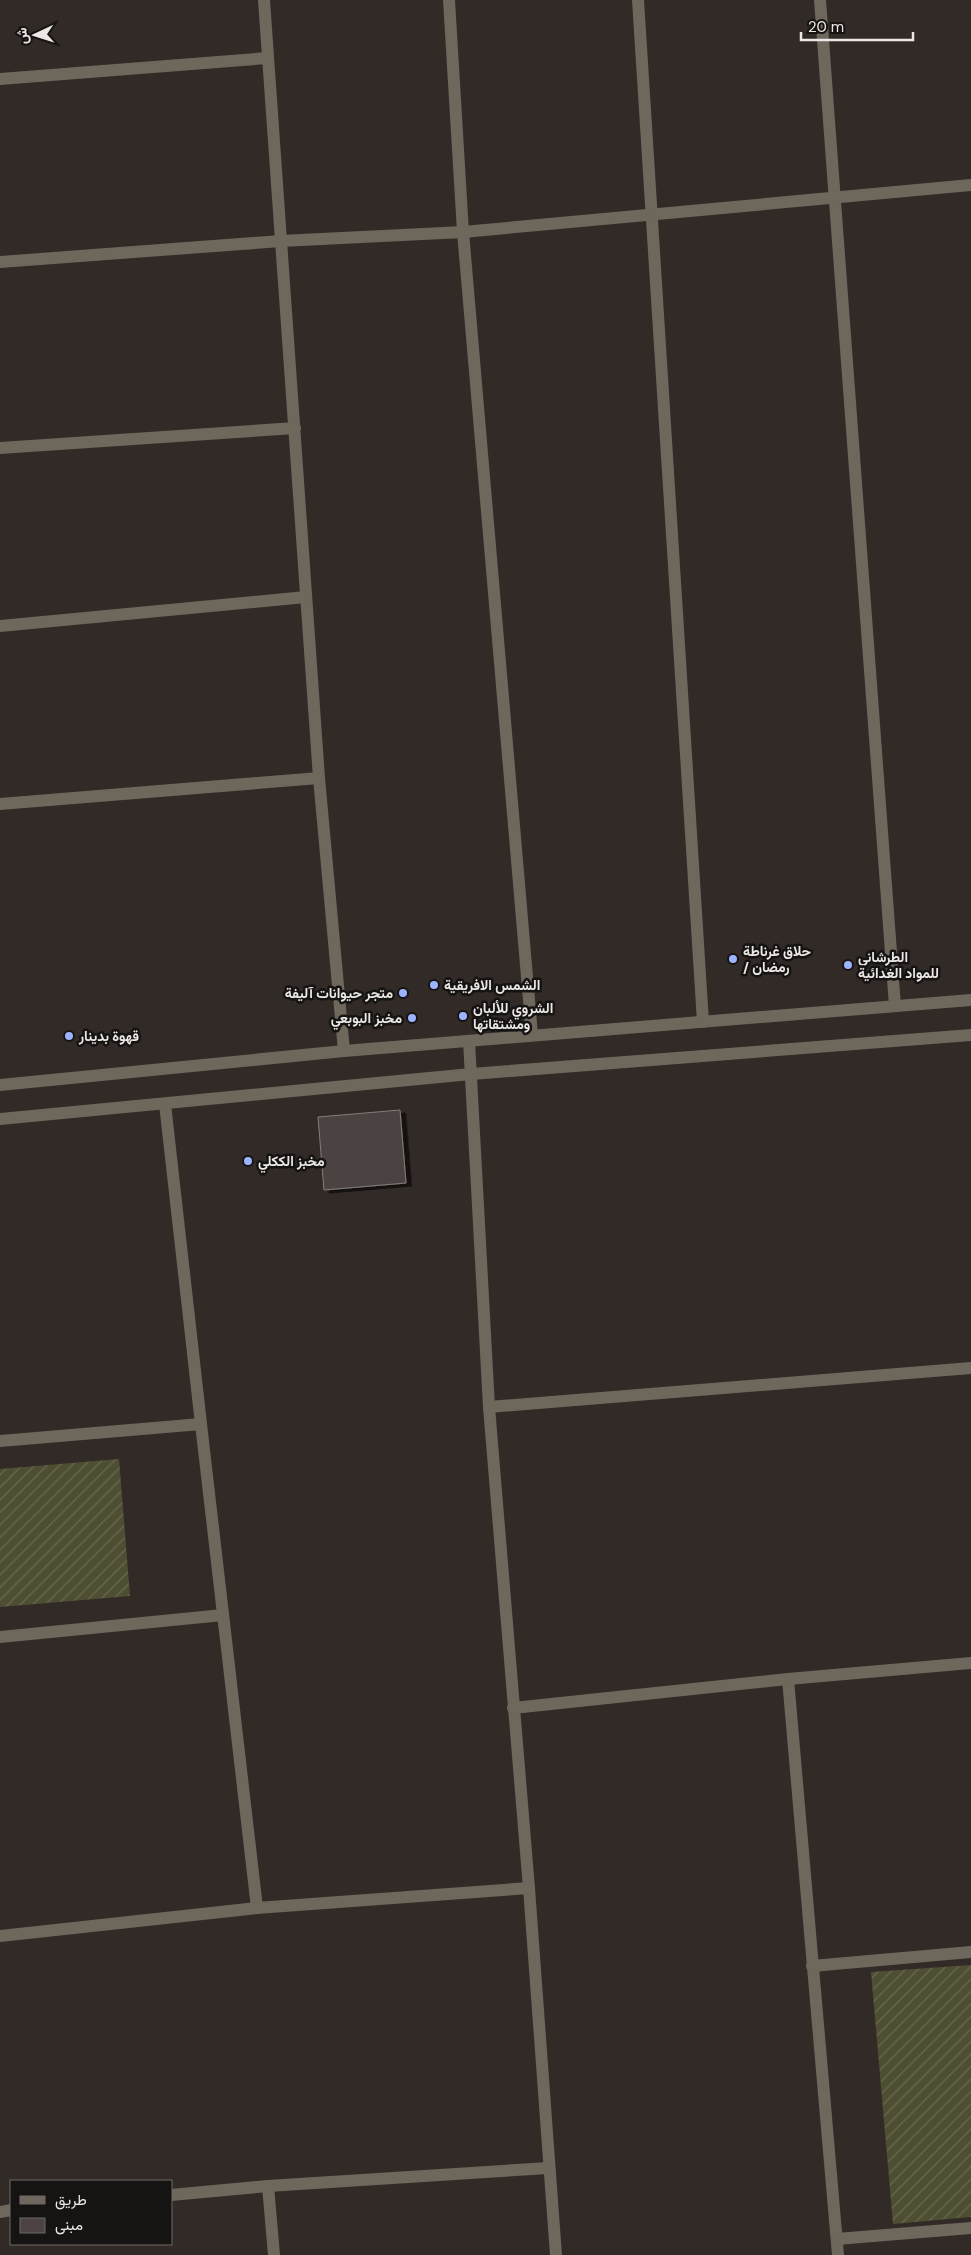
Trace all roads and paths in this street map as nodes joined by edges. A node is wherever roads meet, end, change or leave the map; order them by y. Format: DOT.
graph roads {
  1 [pos="264,0"];
  2 [pos="449,0"];
  3 [pos="638,0"];
  4 [pos="820,0"];
  5 [pos="268,58"];
  6 [pos="0,79"];
  7 [pos="971,185"];
  8 [pos="835,197"];
  9 [pos="652,215"];
  10 [pos="463,232"];
  11 [pos="281,241"];
  12 [pos="0,262"];
  13 [pos="295,428"];
  14 [pos="0,448"];
  15 [pos="306,597"];
  16 [pos="0,626"];
  17 [pos="319,778"];
  18 [pos="0,804"];
  19 [pos="971,1000"];
  20 [pos="895,1006"];
  21 [pos="703,1022"];
  22 [pos="971,1035"];
  23 [pos="532,1036"];
  24 [pos="469,1041"];
  25 [pos="344,1051"];
  26 [pos="471,1074"];
  27 [pos="0,1085"];
  28 [pos="165,1104"];
  29 [pos="0,1119"];
  30 [pos="971,1368"];
  31 [pos="489,1406"];
  32 [pos="201,1424"];
  33 [pos="0,1441"];
  34 [pos="223,1615"];
  35 [pos="0,1637"];
  36 [pos="971,1663"];
  37 [pos="788,1679"];
  38 [pos="513,1708"];
  39 [pos="529,1888"];
  40 [pos="256,1908"];
  41 [pos="0,1936"];
  42 [pos="971,1952"];
  43 [pos="812,1966"];
  44 [pos="548,2168"];
  45 [pos="268,2186"];
  46 [pos="172,2195"];
  47 [pos="971,2228"];
  48 [pos="837,2239"];
  49 [pos="274,2255"];
  50 [pos="556,2255"];
  51 [pos="838,2255"];
  1 -- 5 [label="street"];
  2 -- 10 [label="street"];
  3 -- 9 [label="street"];
  4 -- 8 [label="street"];
  5 -- 6 [label="street"];
  5 -- 11 [label="street"];
  7 -- 8 [label="street"];
  8 -- 9 [label="street"];
  8 -- 20 [label="street"];
  9 -- 10 [label="street"];
  9 -- 21 [label="street"];
  10 -- 11 [label="street"];
  10 -- 23 [label="street"];
  11 -- 12 [label="street"];
  11 -- 13 [label="street"];
  13 -- 14 [label="street"];
  13 -- 15 [label="street"];
  15 -- 16 [label="street"];
  15 -- 17 [label="street"];
  17 -- 18 [label="street"];
  17 -- 25 [label="street"];
  19 -- 20 [label="street"];
  20 -- 21 [label="street"];
  21 -- 23 [label="street"];
  22 -- 26 [label="street"];
  23 -- 24 [label="street"];
  24 -- 25 [label="street"];
  24 -- 26 [label="street"];
  25 -- 27 [label="street"];
  26 -- 28 [label="street"];
  26 -- 31 [label="street"];
  28 -- 29 [label="street"];
  28 -- 32 [label="street"];
  30 -- 31 [label="street"];
  31 -- 38 [label="street"];
  32 -- 33 [label="street"];
  32 -- 34 [label="street"];
  34 -- 35 [label="street"];
  34 -- 40 [label="street"];
  36 -- 37 [label="street"];
  37 -- 38 [label="street"];
  37 -- 43 [label="street"];
  38 -- 39 [label="street"];
  39 -- 40 [label="street"];
  39 -- 44 [label="street"];
  40 -- 41 [label="street"];
  42 -- 43 [label="street"];
  43 -- 48 [label="street"];
  44 -- 45 [label="street"];
  44 -- 50 [label="street"];
  45 -- 46 [label="street"];
  45 -- 49 [label="street"];
  47 -- 48 [label="street"];
  48 -- 51 [label="street"];
}
